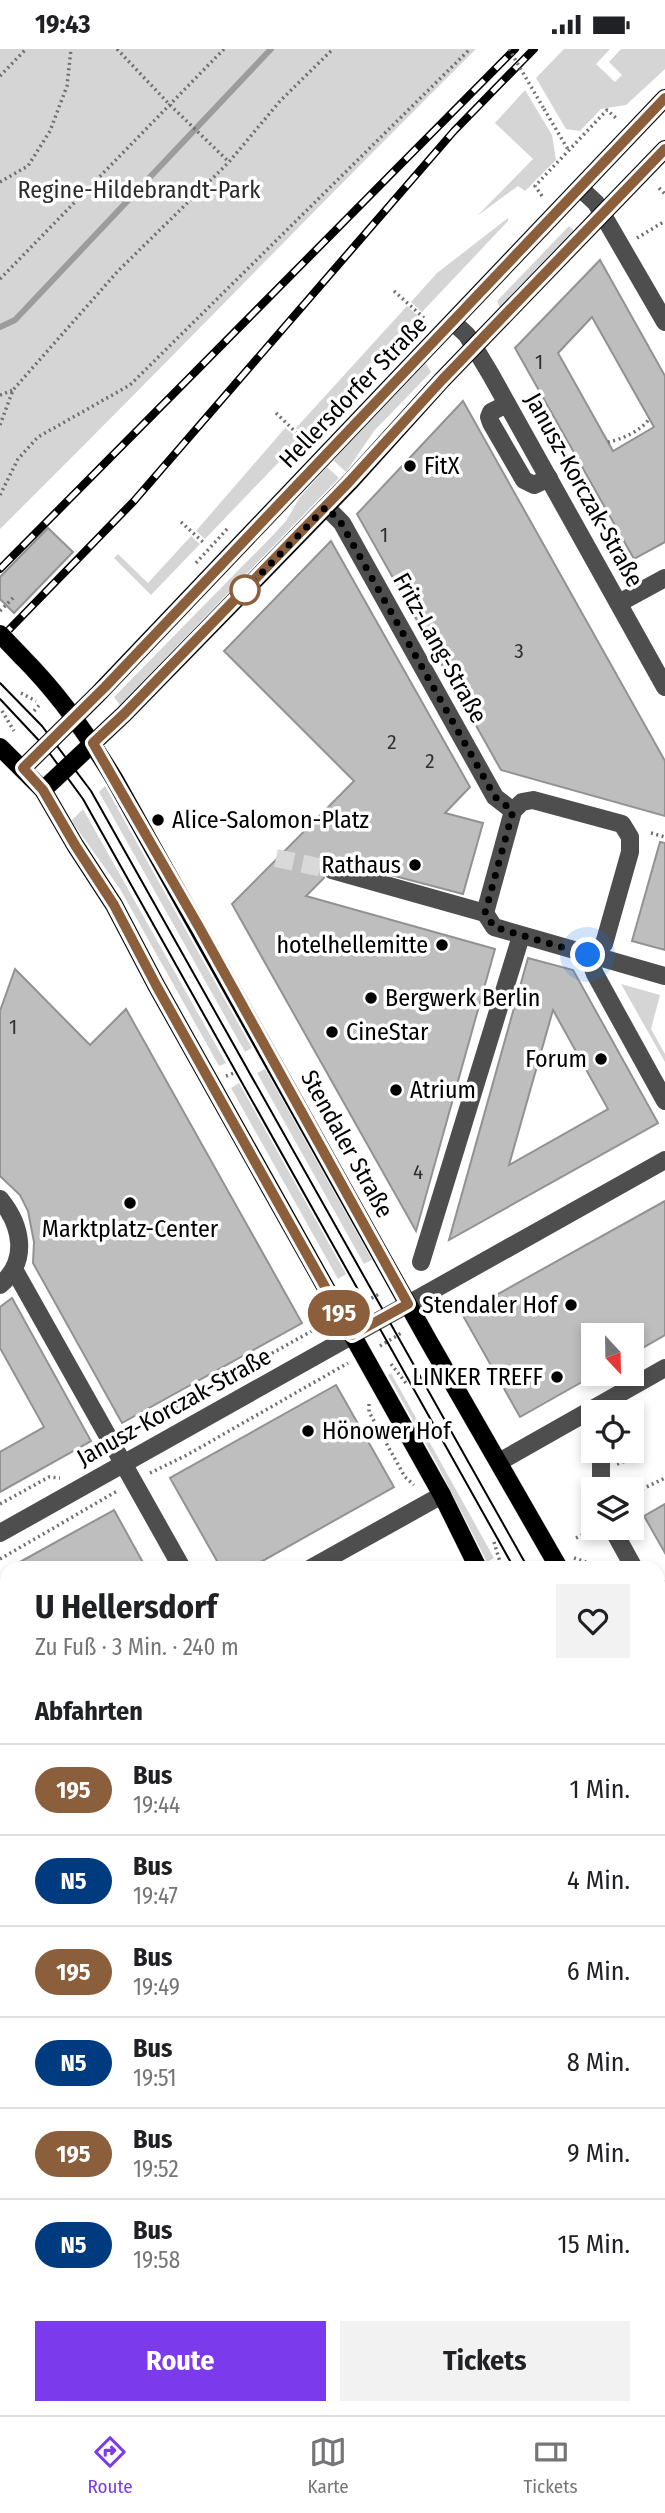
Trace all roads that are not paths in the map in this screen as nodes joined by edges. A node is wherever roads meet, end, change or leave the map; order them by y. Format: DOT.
graph roads {
  1 [pos="665,98"];
  2 [pos="665,149"];
  3 [pos="580,188"];
  4 [pos="602,214"];
  5 [pos="453,322"];
  6 [pos="665,322"];
  7 [pos="474,347"];
  8 [pos="326,507"];
  9 [pos="665,578"];
  10 [pos="620,603"];
  11 [pos="0,634"];
  12 [pos="665,687"];
  13 [pos="75,718"];
  14 [pos="93,743"];
  15 [pos="0,747"];
  16 [pos="23,768"];
  17 [pos="43,790"];
  18 [pos="513,811"];
  19 [pos="332,870"];
  20 [pos="485,913"];
  21 [pos="521,936"];
  22 [pos="588,955"];
  23 [pos="665,976"];
  24 [pos="665,1101"];
  25 [pos="665,1160"];
  26 [pos="6,1197"];
  27 [pos="421,1262"];
  28 [pos="15,1271"];
  29 [pos="0,1285"];
  30 [pos="408,1304"];
  31 [pos="352,1335"];
  32 [pos="665,1368"];
  33 [pos="616,1400"];
  34 [pos="581,1421"];
  35 [pos="499,1462"];
  36 [pos="124,1463"];
  37 [pos="442,1495"];
  38 [pos="0,1533"];
  39 [pos="619,1540"];
  40 [pos="178,1561"];
  41 [pos="324,1561"];
  42 [pos="475,1561"];
  43 [pos="555,1561"];
  44 [pos="630,1561"];
  1 -- 3 [label="main road, Hellersdorfer Straße"];
  2 -- 4 [label="main road"];
  3 -- 4 [label="street"];
  3 -- 5 [label="main road, Hellersdorfer Straße"];
  4 -- 6 [label="street"];
  4 -- 7 [label="main road"];
  5 -- 7 [label="street, Janusz-Korczak-Straße"];
  5 -- 13 [label="main road, Hellersdorfer Straße"];
  7 -- 8 [label="main road"];
  7 -- 10 [label="street, Janusz-Korczak-Straße"];
  8 -- 14 [label="main road"];
  8 -- 18 [label="street, Fritz-Lang-Straße"];
  9 -- 10 [label="street"];
  10 -- 12 [label="street, Janusz-Korczak-Straße"];
  11 -- 13 [label="main road, bridge"];
  13 -- 14 [label="main road"];
  13 -- 16 [label="main road"];
  14 -- 17 [label="main road"];
  14 -- 30 [label="main road, Stendaler Straße"];
  15 -- 16 [label="main road"];
  16 -- 17 [label="main road"];
  17 -- 31 [label="main road"];
  18 -- 20 [label="street"];
  18 -- 22 [label="street"];
  19 -- 20 [label="street"];
  20 -- 21 [label="street"];
  21 -- 22 [label="street"];
  21 -- 27 [label="street"];
  22 -- 23 [label="street"];
  22 -- 24 [label="street"];
  25 -- 30 [label="street, Janusz-Korczak-Straße"];
  26 -- 28 [label="street"];
  28 -- 29 [label="street"];
  28 -- 36 [label="street"];
  30 -- 31 [label="street, Janusz-Korczak-Straße"];
  30 -- 35 [label="main road, Stendaler Straße"];
  31 -- 36 [label="street, Janusz-Korczak-Straße"];
  31 -- 37 [label="main road"];
  32 -- 33 [label="street"];
  34 -- 35 [label="street"];
  35 -- 43 [label="main road, Stendaler Straße"];
  36 -- 38 [label="street, Janusz-Korczak-Straße"];
  36 -- 40 [label="street"];
  37 -- 41 [label="street"];
  37 -- 42 [label="main road"];
  39 -- 44 [label="street"];
}
